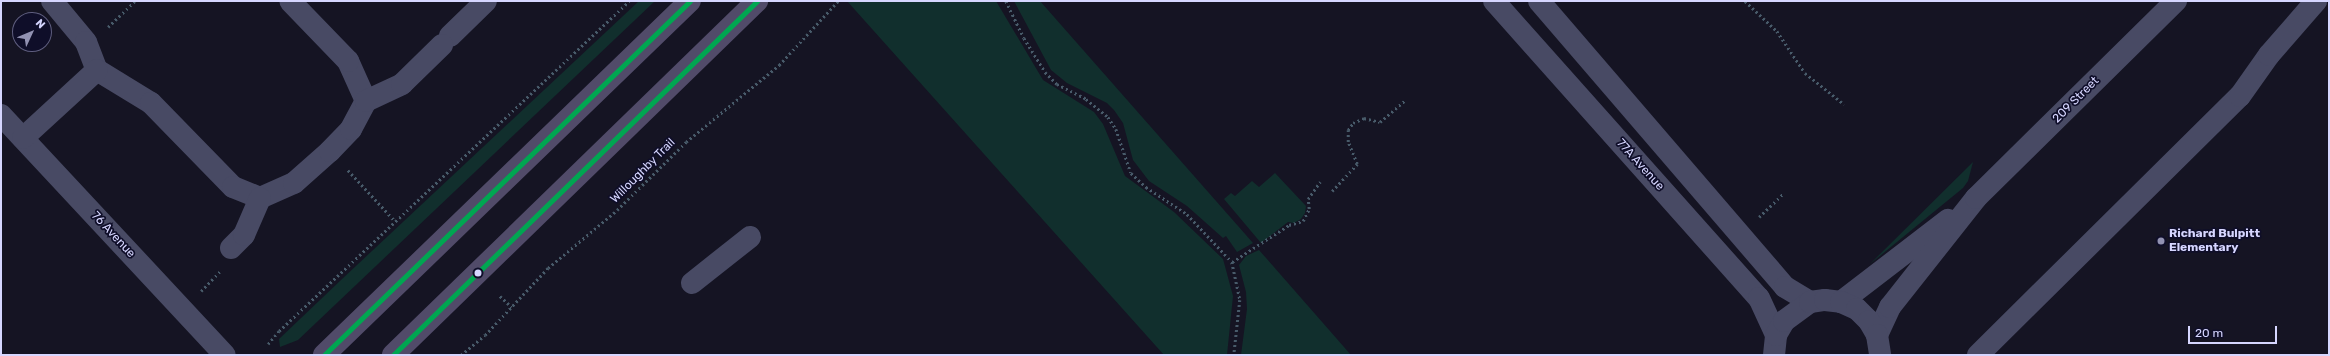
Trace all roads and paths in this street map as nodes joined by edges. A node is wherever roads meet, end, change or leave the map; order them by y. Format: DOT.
graph roads {
  1 [pos="52,1"];
  2 [pos="135,1"];
  3 [pos="290,1"];
  4 [pos="486,1"];
  5 [pos="629,1"];
  6 [pos="690,1"];
  7 [pos="758,1"];
  8 [pos="838,1"];
  9 [pos="1006,1"];
  10 [pos="1494,1"];
  11 [pos="1539,1"];
  12 [pos="1745,1"];
  13 [pos="2176,1"];
  14 [pos="2316,1"];
  15 [pos="103,32"];
  16 [pos="97,70"];
  17 [pos="1405,100"];
  18 [pos="366,101"];
  19 [pos="1844,104"];
  20 [pos="1,115"];
  21 [pos="23,138"];
  22 [pos="330,151"];
  23 [pos="1320,182"];
  24 [pos="1332,192"];
  25 [pos="1782,194"];
  26 [pos="260,198"];
  27 [pos="1976,198"];
  28 [pos="1755,220"];
  29 [pos="395,221"];
  30 [pos="750,237"];
  31 [pos="231,248"];
  32 [pos="1232,262"];
  33 [pos="692,282"];
  34 [pos="500,296"];
  35 [pos="1810,302"];
  36 [pos="1841,302"];
  37 [pos="512,307"];
  38 [pos="268,344"];
  39 [pos="1775,345"];
  40 [pos="1878,345"];
  41 [pos="225,355"];
  42 [pos="324,355"];
  43 [pos="393,355"];
  44 [pos="461,355"];
  45 [pos="1234,355"];
  46 [pos="1978,355"];
  1 -- 16 [label="street"];
  2 -- 15 [label="path"];
  3 -- 18 [label="street"];
  4 -- 18 [label="street"];
  5 -- 29 [label="path"];
  6 -- 42 [label="main road"];
  7 -- 43 [label="main road"];
  8 -- 37 [label="path, Willoughby Trail"];
  9 -- 32 [label="path"];
  10 -- 39 [label="street, 77A Avenue"];
  11 -- 35 [label="street"];
  12 -- 19 [label="path"];
  13 -- 27 [label="street, 209 Street"];
  14 -- 46 [label="street"];
  16 -- 21 [label="street"];
  16 -- 26 [label="street"];
  17 -- 24 [label="path"];
  18 -- 22 [label="street"];
  20 -- 21 [label="street, 76 Avenue"];
  21 -- 41 [label="street, 76 Avenue"];
  22 -- 26 [label="street"];
  22 -- 29 [label="path"];
  23 -- 32 [label="path"];
  25 -- 28 [label="path"];
  26 -- 31 [label="street"];
  27 -- 36 [label="street, 209 Street"];
  27 -- 40 [label="street, 209 Street"];
  29 -- 38 [label="path"];
  30 -- 33 [label="street"];
  32 -- 45 [label="path"];
  34 -- 37 [label="path"];
  35 -- 36 [label="street"];
  35 -- 39 [label="street"];
  36 -- 40 [label="street"];
  37 -- 44 [label="path, Willoughby Trail"];
}
